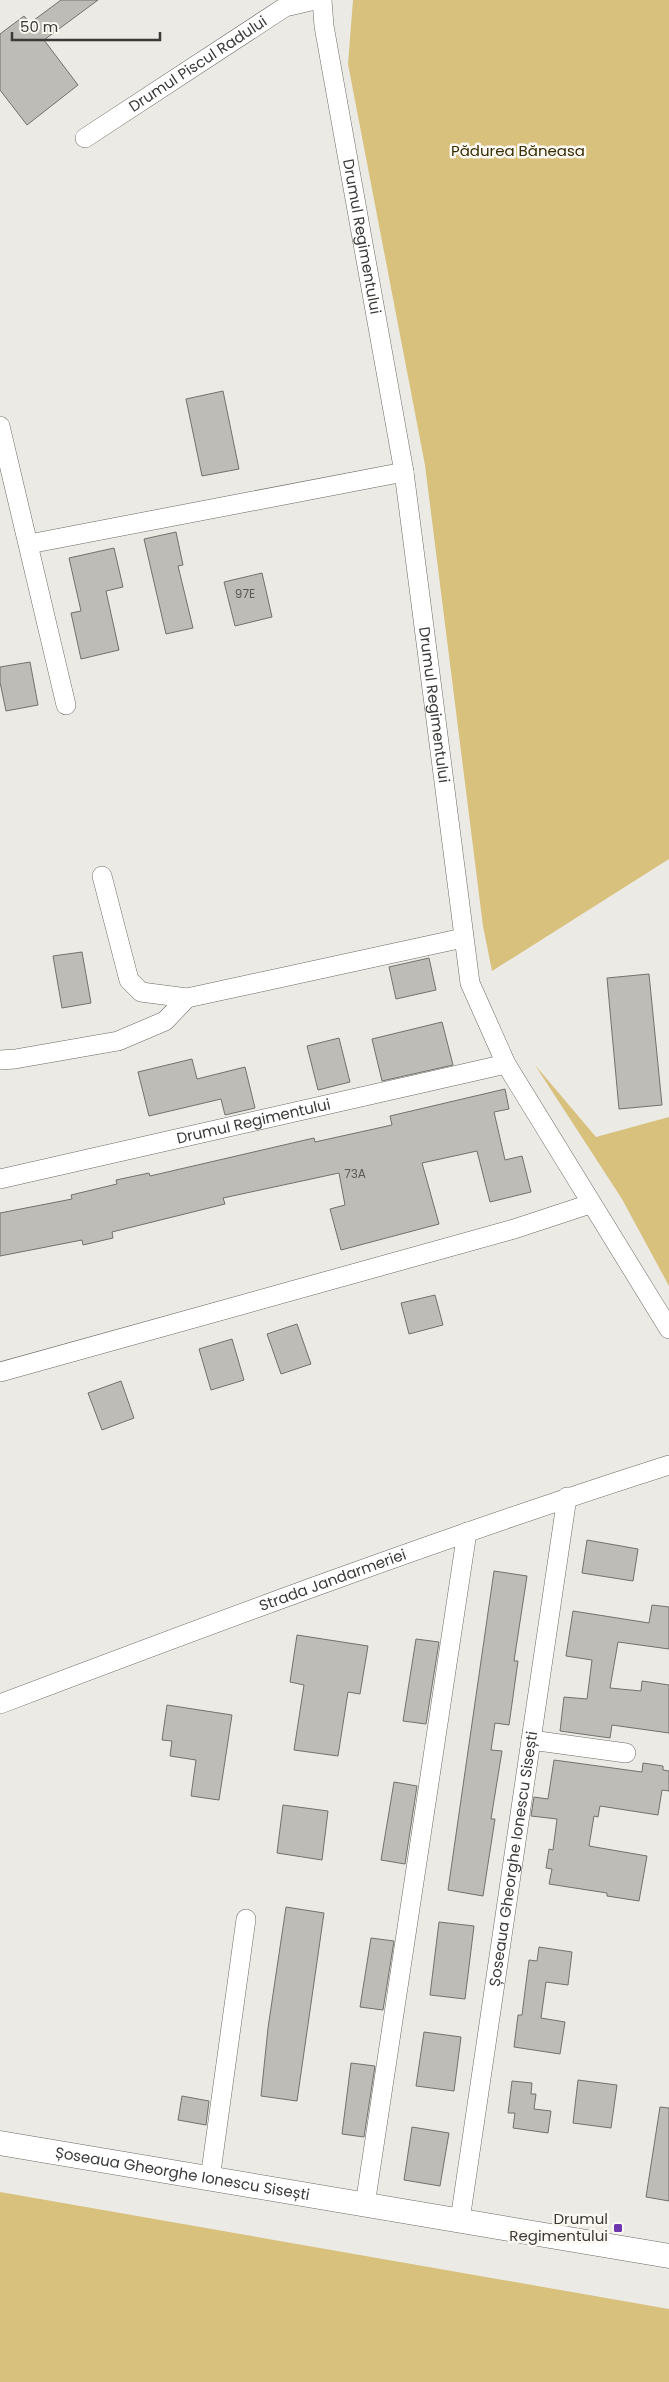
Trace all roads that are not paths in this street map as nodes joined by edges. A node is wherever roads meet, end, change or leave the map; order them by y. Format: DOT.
graph roads {
  1 [pos="315,0"];
  2 [pos="322,0"];
  3 [pos="85,138"];
  4 [pos="0,426"];
  5 [pos="404,472"];
  6 [pos="29,544"];
  7 [pos="66,705"];
  8 [pos="102,876"];
  9 [pos="463,938"];
  10 [pos="186,998"];
  11 [pos="0,1060"];
  12 [pos="506,1064"];
  13 [pos="0,1179"];
  14 [pos="590,1204"];
  15 [pos="669,1329"];
  16 [pos="0,1372"];
  17 [pos="669,1465"];
  18 [pos="567,1498"];
  19 [pos="467,1532"];
  20 [pos="0,1704"];
  21 [pos="531,1740"];
  22 [pos="626,1753"];
  23 [pos="246,1919"];
  24 [pos="0,2143"];
  25 [pos="210,2179"];
  26 [pos="365,2205"];
  27 [pos="460,2220"];
  28 [pos="669,2256"];
  1 -- 3 [label="street, Drumul Piscul Radului"];
  2 -- 5 [label="street, Drumul Regimentului"];
  4 -- 6 [label="street"];
  5 -- 6 [label="street"];
  5 -- 9 [label="street, Drumul Regimentului"];
  6 -- 7 [label="street"];
  8 -- 10 [label="street"];
  9 -- 10 [label="street"];
  9 -- 12 [label="street, Drumul Regimentului"];
  10 -- 11 [label="street"];
  12 -- 13 [label="street, Drumul Regimentului"];
  12 -- 14 [label="street, Drumul Regimentului"];
  14 -- 15 [label="street, Drumul Regimentului"];
  14 -- 16 [label="street"];
  17 -- 18 [label="street, Strada Jandarmeriei"];
  18 -- 19 [label="street, Strada Jandarmeriei"];
  18 -- 21 [label="street, Șoseaua Gheorghe Ionescu Sisești"];
  19 -- 20 [label="street, Strada Jandarmeriei"];
  19 -- 26 [label="street"];
  21 -- 22 [label="street"];
  21 -- 27 [label="street, Șoseaua Gheorghe Ionescu Sisești"];
  23 -- 25 [label="street"];
  24 -- 25 [label="main road, Șoseaua Gheorghe Ionescu Sisești"];
  25 -- 26 [label="main road, Șoseaua Gheorghe Ionescu Sisești"];
  26 -- 27 [label="main road, Șoseaua Gheorghe Ionescu Sisești"];
  27 -- 28 [label="main road, Șoseaua Gheorghe Ionescu Sisești"];
}
